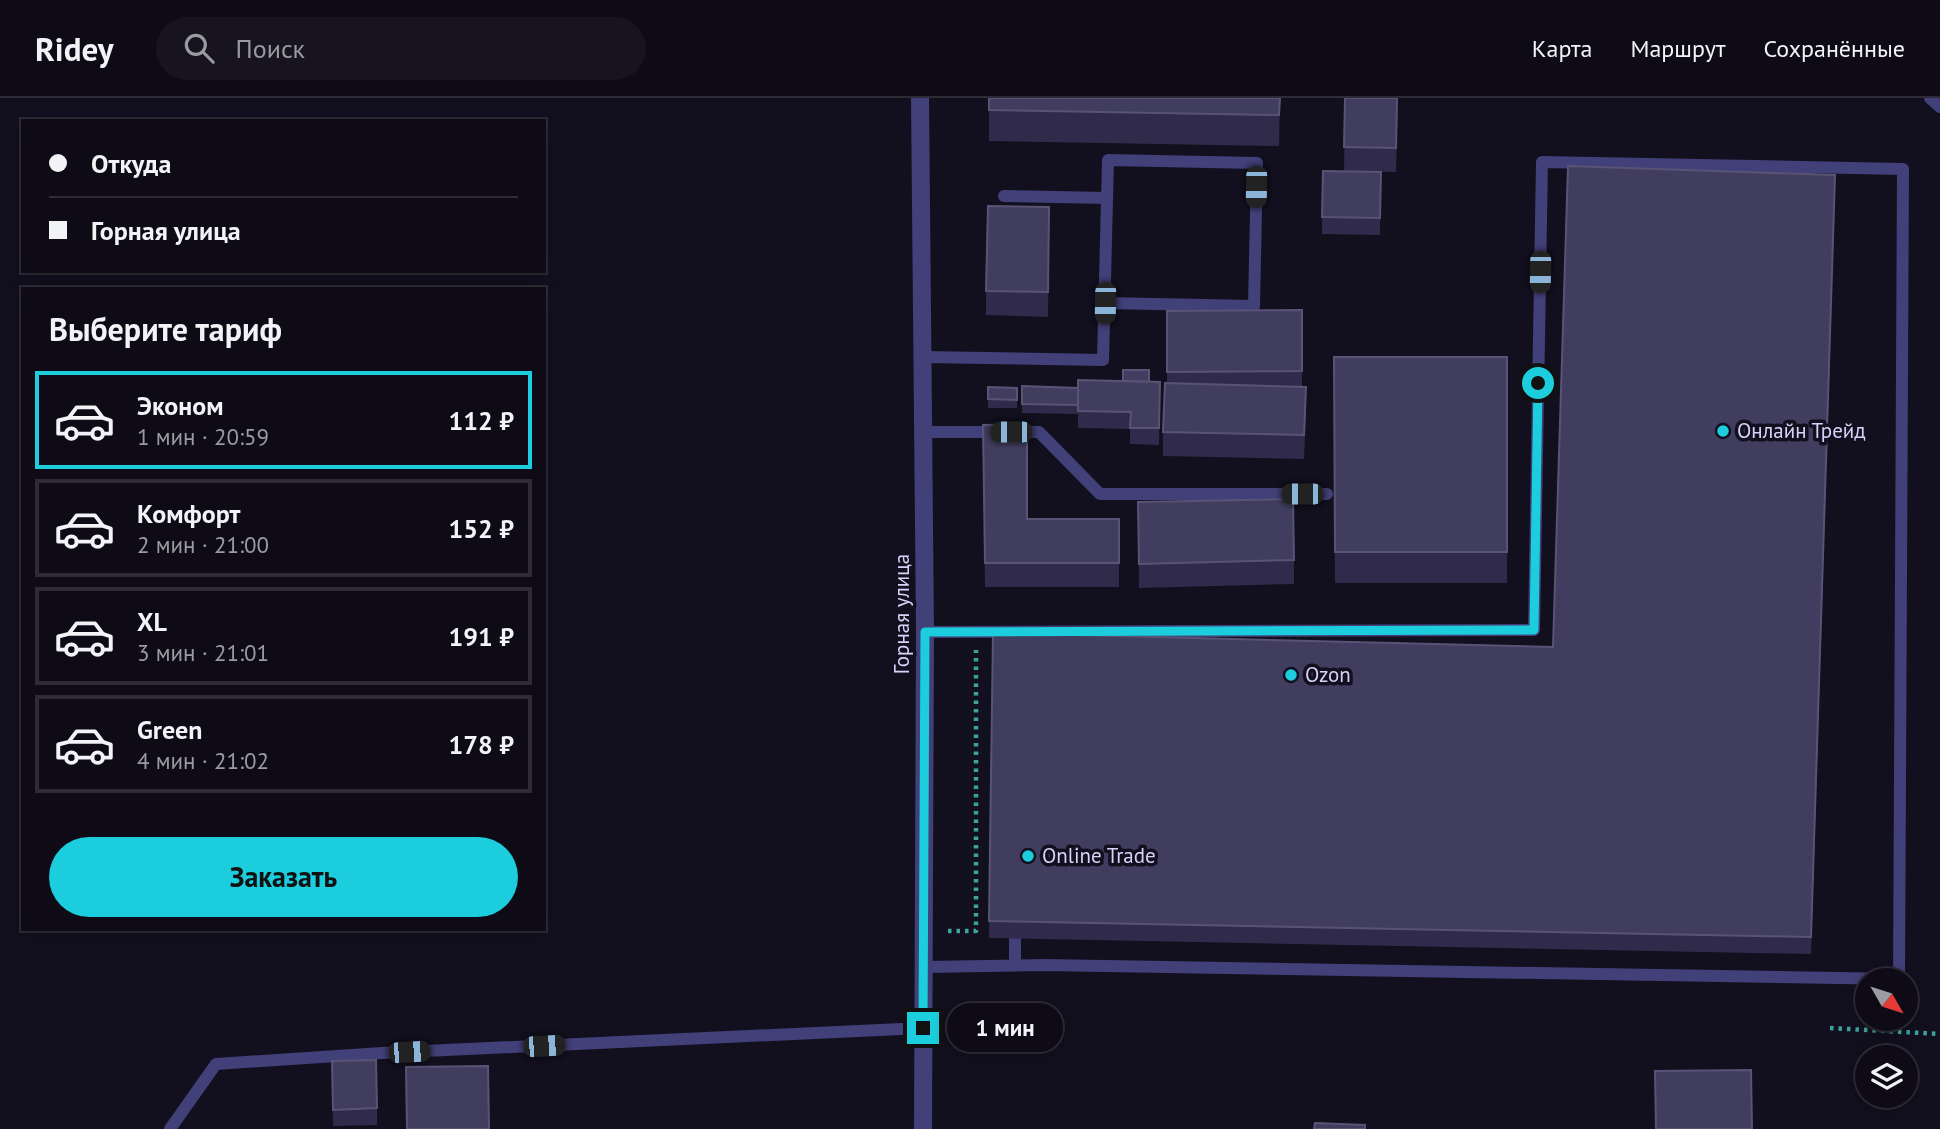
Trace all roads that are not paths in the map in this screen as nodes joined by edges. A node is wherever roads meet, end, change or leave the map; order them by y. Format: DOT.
graph roads {
  1 [pos="920,98"];
  2 [pos="1930,98"];
  3 [pos="1940,107"];
  4 [pos="1004,196"];
  5 [pos="1107,198"];
  6 [pos="1105,303"];
  7 [pos="923,356"];
  8 [pos="923,432"];
  9 [pos="1327,494"];
  10 [pos="925,632"];
  11 [pos="1015,938"];
  12 [pos="1015,965"];
  13 [pos="924,967"];
  14 [pos="923,1028"];
  15 [pos="170,1129"];
  16 [pos="923,1129"];
  1 -- 7 [label="street, Горная улица"];
  2 -- 3 [label="lane"];
  4 -- 5 [label="lane"];
  5 -- 6 [label="lane"];
  5 -- 6 [label="lane"];
  6 -- 7 [label="lane"];
  7 -- 8 [label="street, Горная улица"];
  8 -- 9 [label="lane"];
  8 -- 10 [label="street, Горная улица"];
  10 -- 12 [label="lane"];
  10 -- 13 [label="street, Горная улица"];
  11 -- 12 [label="lane"];
  12 -- 13 [label="lane"];
  13 -- 14 [label="street, Горная улица"];
  14 -- 15 [label="lane"];
  14 -- 16 [label="street, Горная улица"];
}
